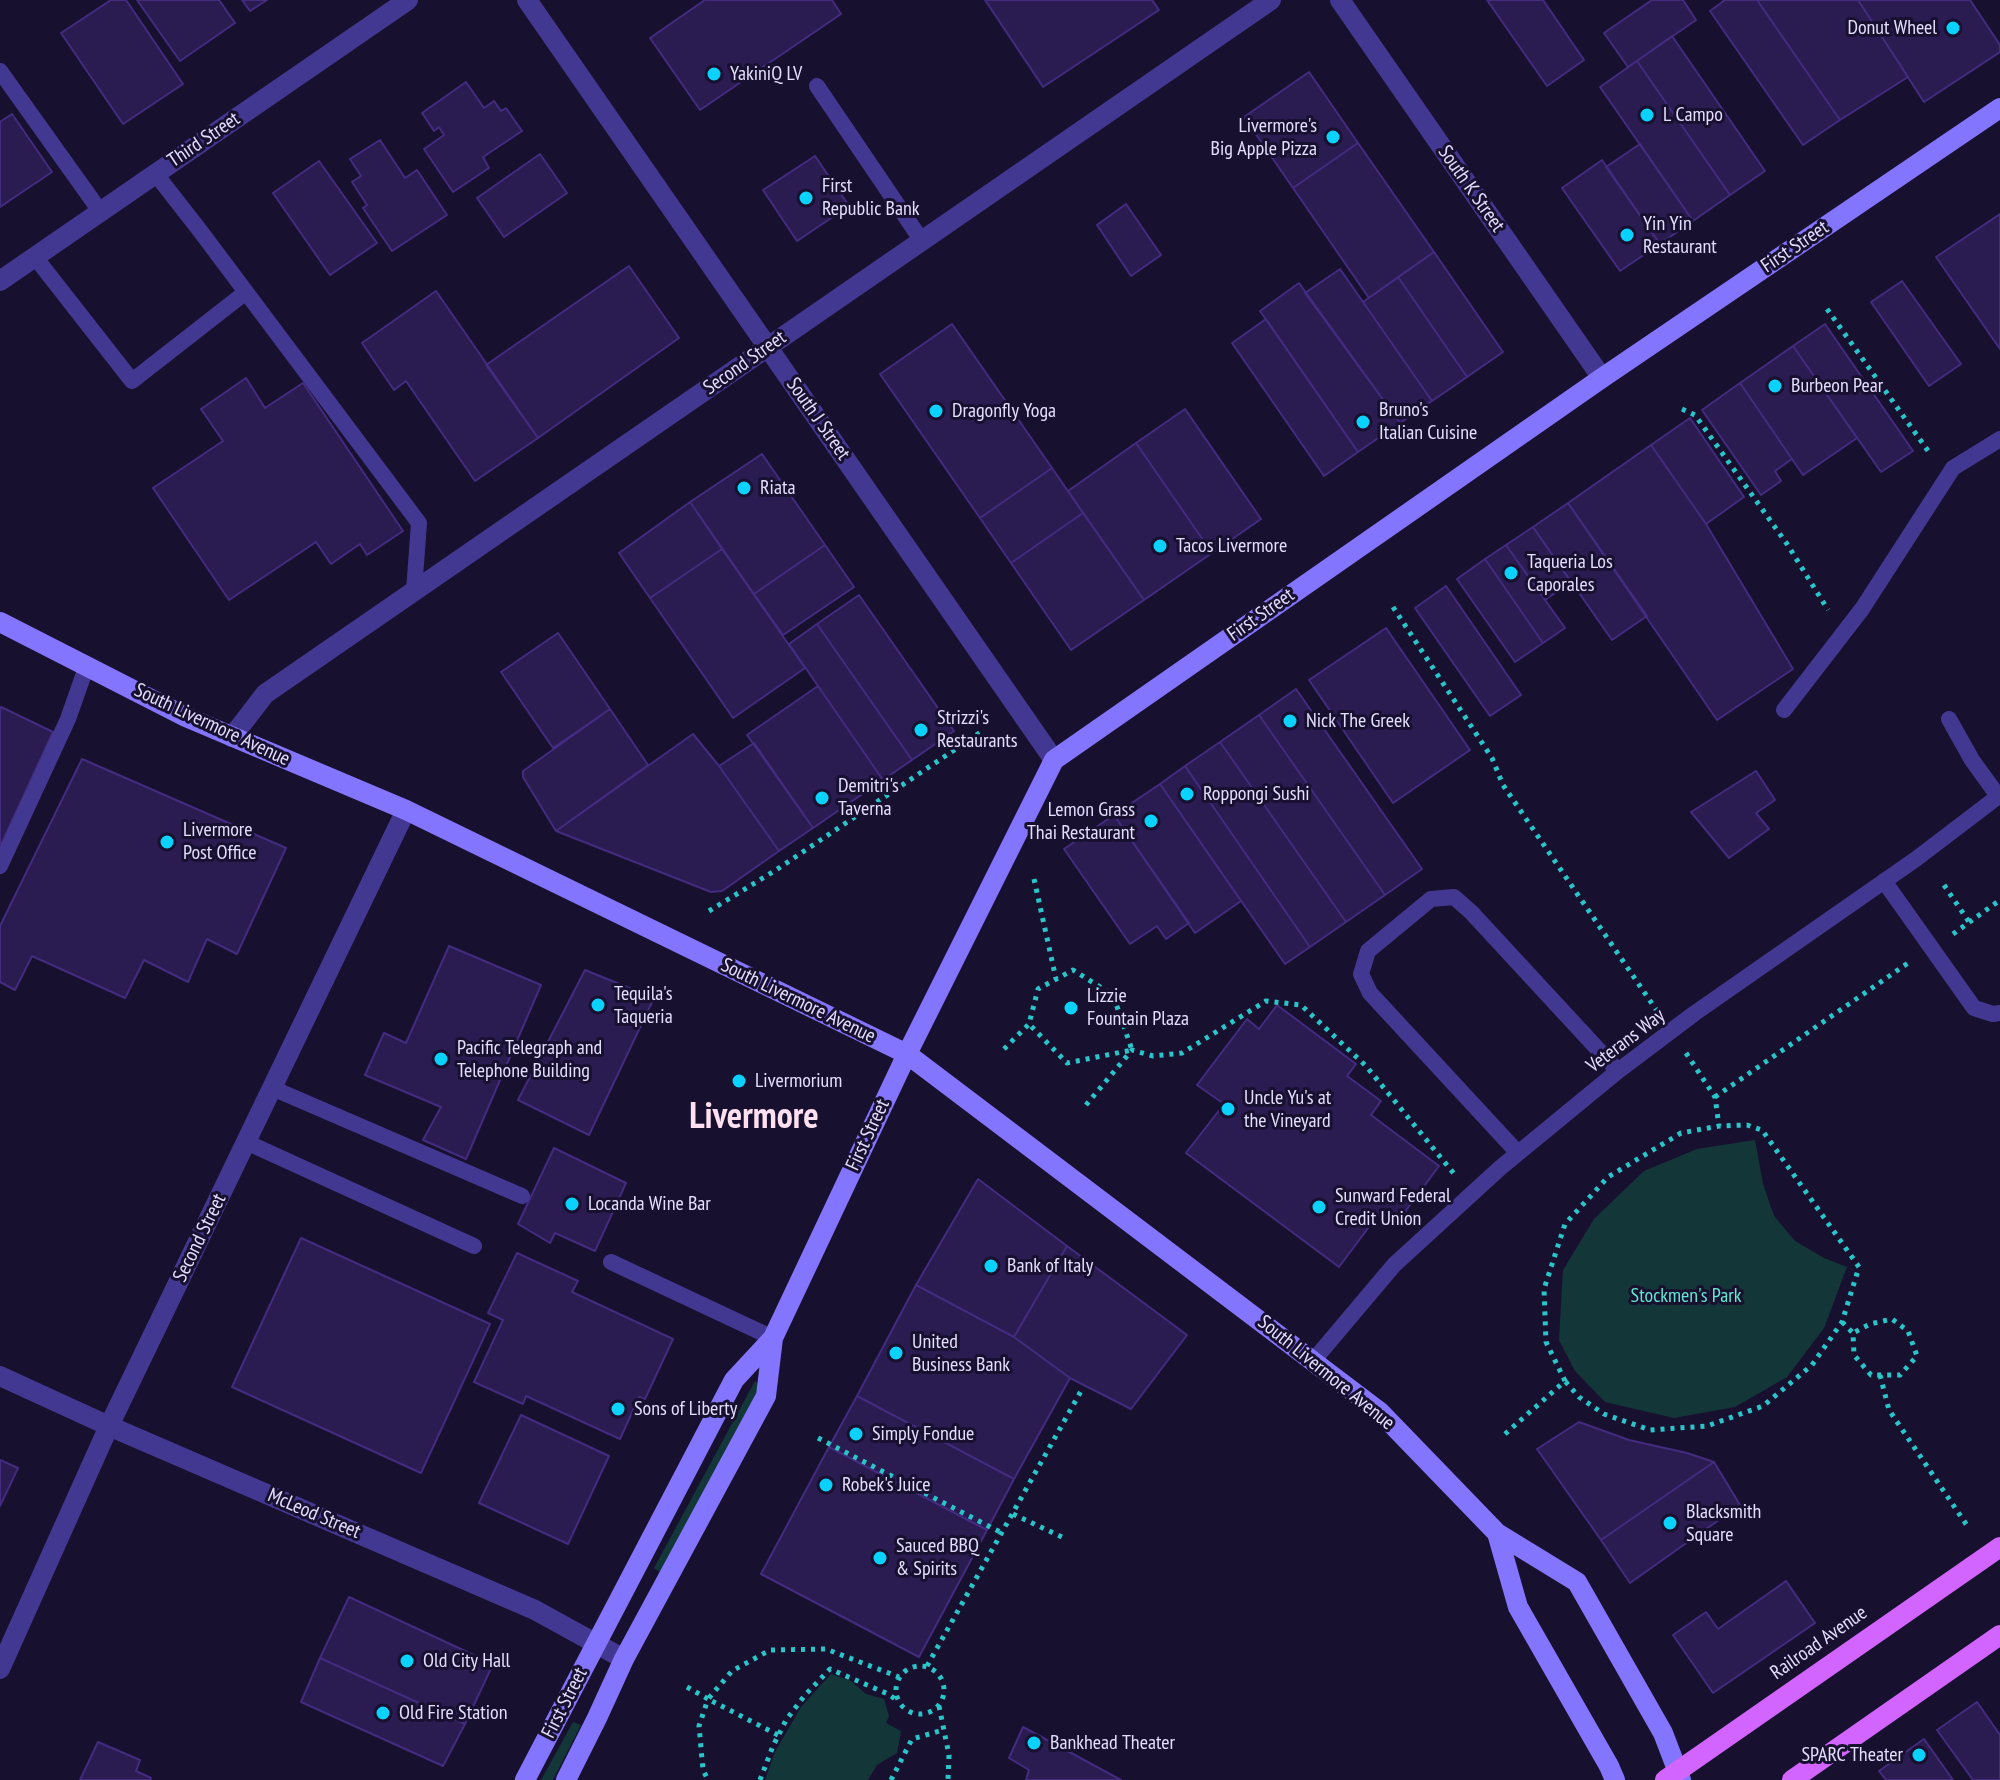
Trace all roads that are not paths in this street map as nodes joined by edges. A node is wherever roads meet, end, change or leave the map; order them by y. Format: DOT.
graph roads {
  1 [pos="408,0"];
  2 [pos="527,0"];
  3 [pos="1271,0"];
  4 [pos="1340,0"];
  5 [pos="0,71"];
  6 [pos="817,86"];
  7 [pos="2000,108"];
  8 [pos="155,173"];
  9 [pos="100,211"];
  10 [pos="922,241"];
  11 [pos="35,257"];
  12 [pos="0,281"];
  13 [pos="246,292"];
  14 [pos="768,347"];
  15 [pos="1602,378"];
  16 [pos="2000,439"];
  17 [pos="414,591"];
  18 [pos="0,622"];
  19 [pos="87,665"];
  20 [pos="1784,710"];
  21 [pos="1949,719"];
  22 [pos="232,737"];
  23 [pos="1054,760"];
  24 [pos="1999,796"];
  25 [pos="406,810"];
  26 [pos="0,866"];
  27 [pos="1884,881"];
  28 [pos="2000,1013"];
  29 [pos="907,1054"];
  30 [pos="1618,1071"];
  31 [pos="272,1088"];
  32 [pos="246,1142"];
  33 [pos="1518,1153"];
  34 [pos="522,1196"];
  35 [pos="474,1246"];
  36 [pos="611,1262"];
  37 [pos="773,1338"];
  38 [pos="1313,1361"];
  39 [pos="0,1376"];
  40 [pos="109,1426"];
  41 [pos="1497,1533"];
  42 [pos="2000,1547"];
  43 [pos="1997,1642"];
  44 [pos="596,1643"];
  45 [pos="624,1659"];
  46 [pos="0,1669"];
  47 [pos="1675,1777"];
  48 [pos="525,1780"];
  49 [pos="566,1780"];
  50 [pos="1615,1780"];
  51 [pos="1792,1780"];
  1 -- 8 [label="street, Third Street"];
  2 -- 14 [label="street, South J Street"];
  3 -- 10 [label="street, Second Street"];
  4 -- 15 [label="street, South K Street"];
  5 -- 9 [label="lane"];
  6 -- 10 [label="lane"];
  7 -- 15 [label="main road, First Street"];
  8 -- 9 [label="street, Third Street"];
  8 -- 13 [label="lane"];
  9 -- 11 [label="street, Third Street"];
  10 -- 14 [label="street, Second Street"];
  11 -- 12 [label="street, Third Street"];
  11 -- 13 [label="lane"];
  13 -- 17 [label="lane"];
  14 -- 17 [label="street, Second Street"];
  14 -- 23 [label="street, South J Street"];
  15 -- 23 [label="main road, First Street"];
  16 -- 20 [label="lane"];
  17 -- 22 [label="street, Second Street"];
  18 -- 19 [label="main road, South Livermore Avenue"];
  19 -- 22 [label="main road, South Livermore Avenue"];
  19 -- 26 [label="lane"];
  21 -- 24 [label="lane"];
  22 -- 25 [label="main road, South Livermore Avenue"];
  23 -- 29 [label="main road, First Street"];
  24 -- 27 [label="lane, Veterans Way"];
  25 -- 29 [label="main road, South Livermore Avenue"];
  25 -- 31 [label="street, Second Street"];
  27 -- 28 [label="lane"];
  27 -- 30 [label="lane, Veterans Way"];
  29 -- 37 [label="main road, First Street"];
  29 -- 38 [label="main road, South Livermore Avenue"];
  30 -- 33 [label="lane, Veterans Way"];
  30 -- 33 [label="lane"];
  31 -- 32 [label="street, Second Street"];
  31 -- 34 [label="lane"];
  32 -- 35 [label="lane"];
  32 -- 40 [label="street, Second Street"];
  33 -- 38 [label="lane, Veterans Way"];
  36 -- 37 [label="lane"];
  37 -- 44 [label="main road, First Street"];
  37 -- 45 [label="main road, First Street"];
  38 -- 41 [label="main road, South Livermore Avenue"];
  39 -- 40 [label="street, McLeod Street"];
  40 -- 44 [label="street, McLeod Street"];
  40 -- 46 [label="street, Second Street"];
  41 -- 47 [label="main road, South Livermore Avenue"];
  41 -- 50 [label="main road, South Livermore Avenue"];
  42 -- 47 [label="main road, Railroad Avenue"];
  43 -- 51 [label="main road"];
  44 -- 45 [label="street, McLeod Street"];
  44 -- 48 [label="main road, First Street"];
  45 -- 49 [label="main road, First Street"];
}
